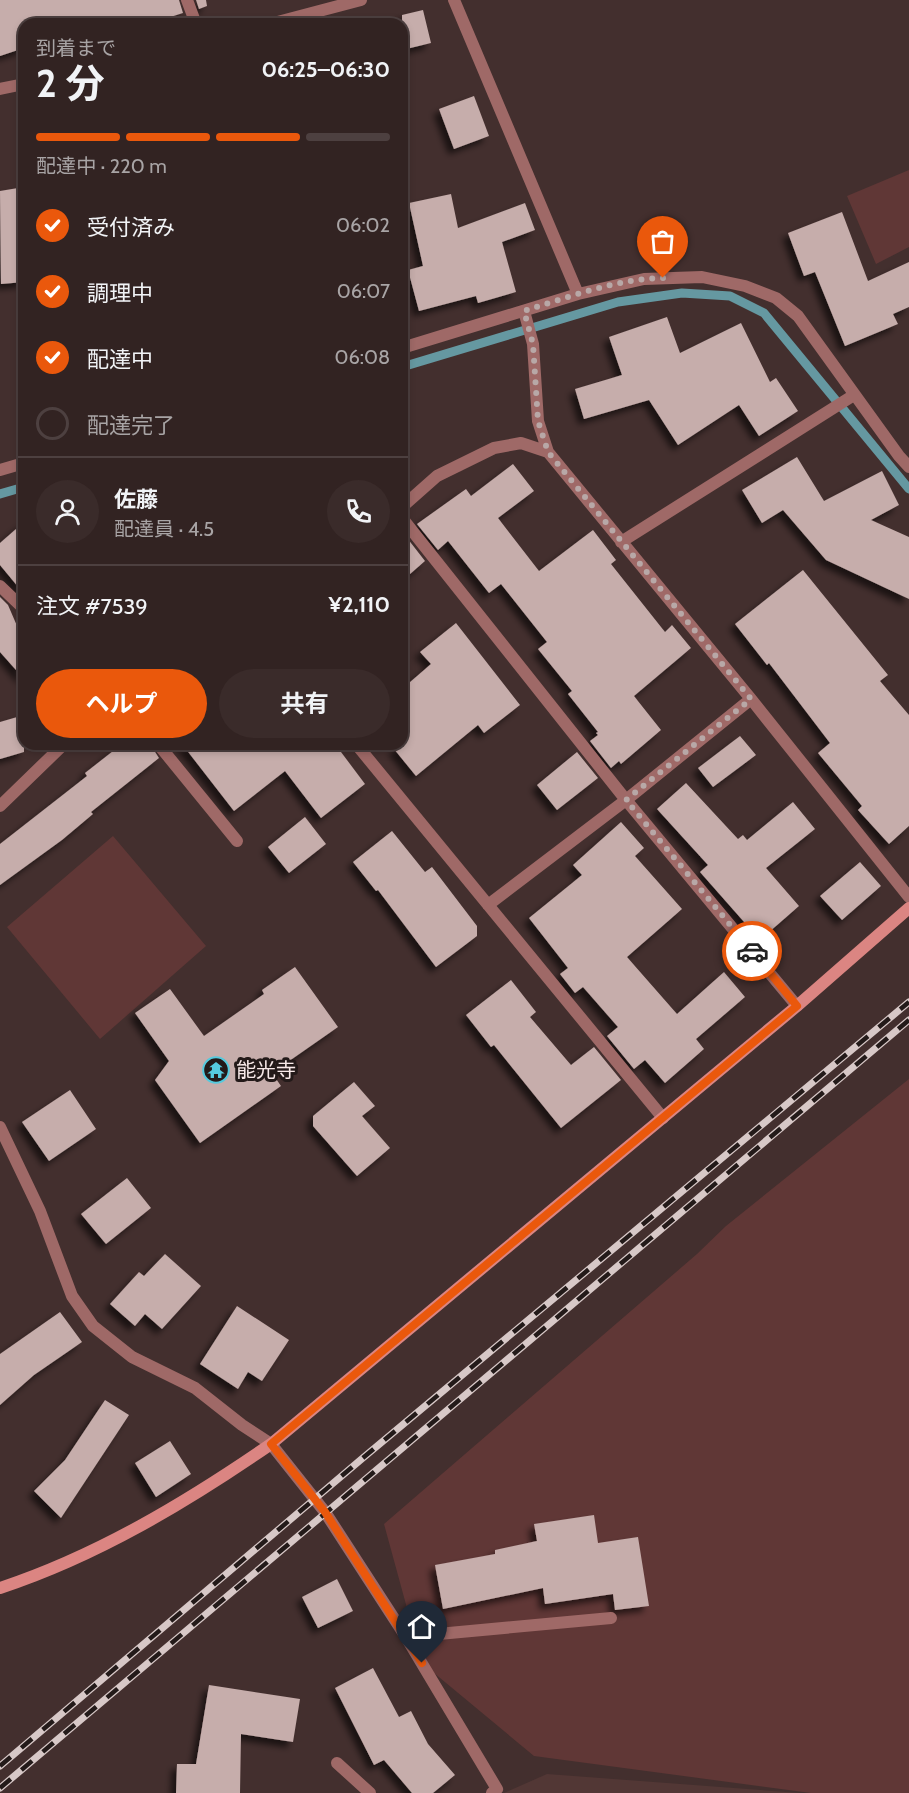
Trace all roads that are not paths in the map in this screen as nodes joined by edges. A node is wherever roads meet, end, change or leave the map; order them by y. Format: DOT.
graph roads {
  1 [pos="188,0"];
  2 [pos="361,0"];
  3 [pos="454,0"];
  4 [pos="194,18"];
  5 [pos="293,18"];
  6 [pos="18,85"];
  7 [pos="0,89"];
  8 [pos="578,294"];
  9 [pos="524,311"];
  10 [pos="408,346"];
  11 [pos="854,395"];
  12 [pos="548,452"];
  13 [pos="18,465"];
  14 [pos="909,467"];
  15 [pos="0,470"];
  16 [pos="408,502"];
  17 [pos="408,526"];
  18 [pos="621,542"];
  19 [pos="0,586"];
  20 [pos="18,603"];
  21 [pos="751,699"];
  22 [pos="58,750"];
  23 [pos="163,750"];
  24 [pos="361,750"];
  25 [pos="626,800"];
  26 [pos="0,806"];
  27 [pos="237,841"];
  28 [pos="909,897"];
  29 [pos="488,905"];
  30 [pos="909,908"];
  31 [pos="797,1006"];
  32 [pos="663,1118"];
  33 [pos="0,1127"];
  34 [pos="271,1444"];
  35 [pos="0,1588"];
  36 [pos="611,1618"];
  37 [pos="406,1637"];
  38 [pos="338,1763"];
  39 [pos="370,1793"];
  40 [pos="492,1793"];
  1 -- 4 [label="street"];
  2 -- 5 [label="street"];
  3 -- 8 [label="street"];
  6 -- 7 [label="street"];
  8 -- 9 [label="street"];
  8 -- 11 [label="street"];
  9 -- 10 [label="street"];
  9 -- 12 [label="street"];
  11 -- 14 [label="street"];
  11 -- 18 [label="street"];
  12 -- 16 [label="street"];
  12 -- 18 [label="street"];
  13 -- 15 [label="street"];
  17 -- 25 [label="street"];
  18 -- 21 [label="street"];
  19 -- 20 [label="street"];
  21 -- 25 [label="street"];
  21 -- 28 [label="street"];
  22 -- 26 [label="street"];
  23 -- 27 [label="street"];
  24 -- 29 [label="street"];
  25 -- 29 [label="street"];
  25 -- 31 [label="street"];
  29 -- 32 [label="street"];
  30 -- 31 [label="street"];
  31 -- 32 [label="street"];
  32 -- 34 [label="street"];
  33 -- 34 [label="street"];
  34 -- 35 [label="street"];
  34 -- 37 [label="street"];
  36 -- 37 [label="street"];
  37 -- 40 [label="street"];
  38 -- 39 [label="street"];
}
